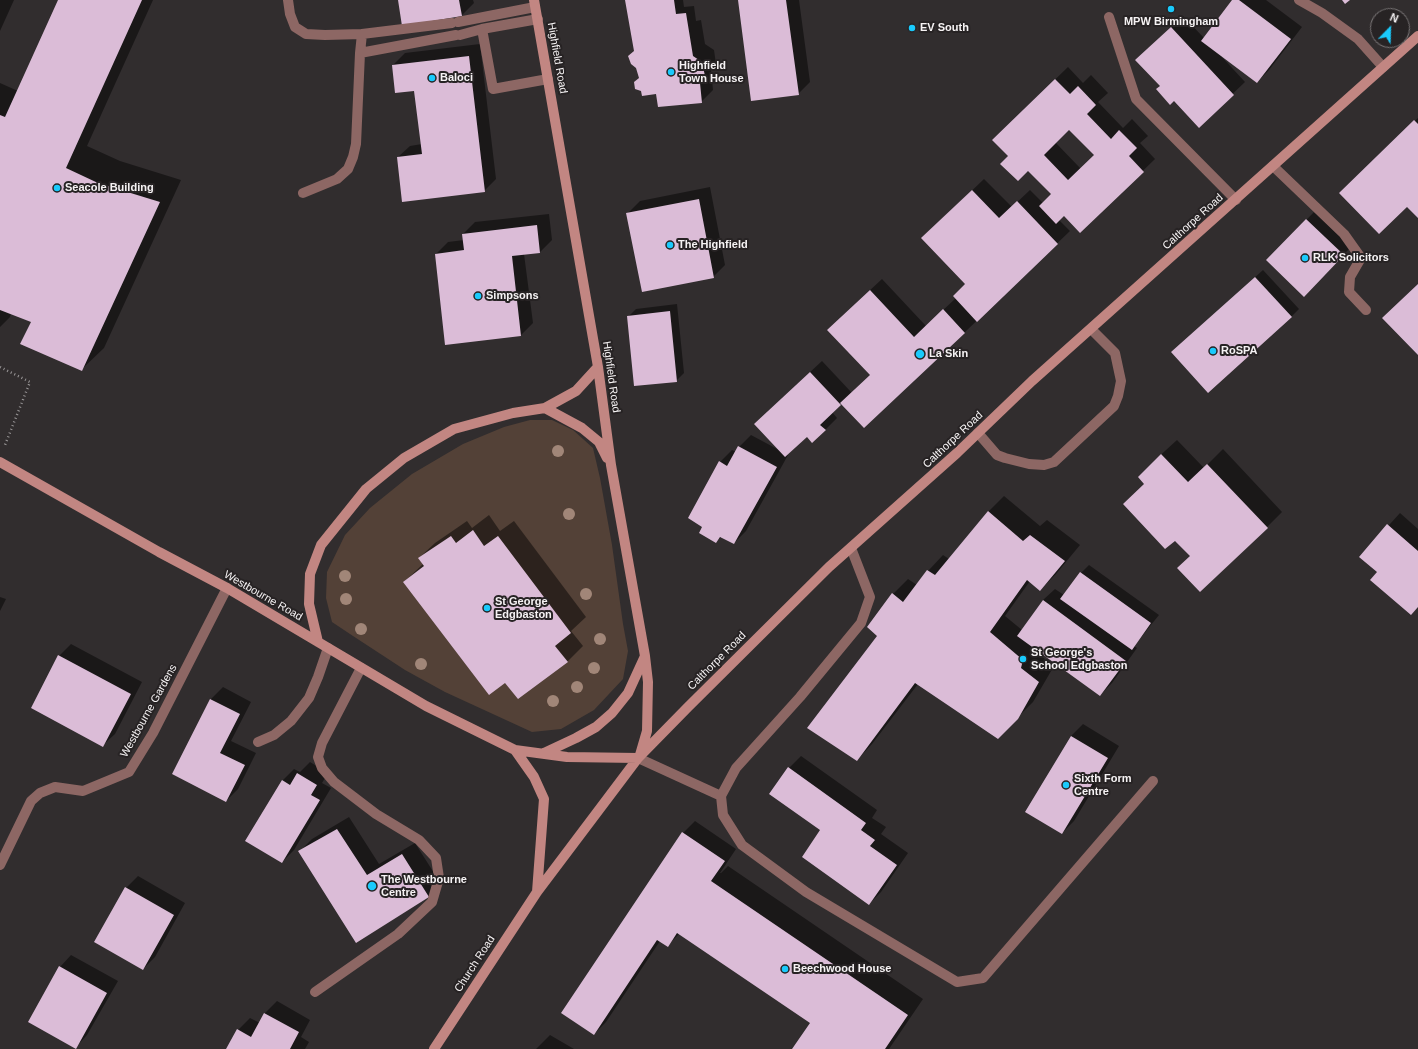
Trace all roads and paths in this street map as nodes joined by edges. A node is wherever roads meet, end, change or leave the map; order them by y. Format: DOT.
graph roads {
  1 [pos="288,0"];
  2 [pos="1299,0"];
  3 [pos="535,3"];
  4 [pos="1109,17"];
  5 [pos="538,19"];
  6 [pos="482,29"];
  7 [pos="362,34"];
  8 [pos="1418,36"];
  9 [pos="360,53"];
  10 [pos="1383,67"];
  11 [pos="548,79"];
  12 [pos="1273,166"];
  13 [pos="303,193"];
  14 [pos="1236,200"];
  15 [pos="1366,310"];
  16 [pos="1091,328"];
  17 [pos="0,367"];
  18 [pos="598,367"];
  19 [pos="545,408"];
  20 [pos="978,433"];
  21 [pos="3,450"];
  22 [pos="0,462"];
  23 [pos="611,465"];
  24 [pos="851,548"];
  25 [pos="227,588"];
  26 [pos="318,642"];
  27 [pos="328,648"];
  28 [pos="645,656"];
  29 [pos="361,668"];
  30 [pos="258,742"];
  31 [pos="515,750"];
  32 [pos="543,753"];
  33 [pos="638,758"];
  34 [pos="1153,781"];
  35 [pos="721,796"];
  36 [pos="0,865"];
  37 [pos="537,892"];
  38 [pos="315,992"];
  39 [pos="434,1049"];
  1 -- 7 [label="street"];
  2 -- 10 [label="street"];
  3 -- 5 [label="main road, Highfield Road"];
  3 -- 7 [label="street"];
  4 -- 14 [label="street"];
  5 -- 6 [label="street"];
  5 -- 11 [label="main road, Highfield Road"];
  6 -- 9 [label="street"];
  6 -- 11 [label="street"];
  7 -- 9 [label="street"];
  8 -- 10 [label="main road, Calthorpe Road"];
  9 -- 13 [label="street"];
  10 -- 12 [label="main road, Calthorpe Road"];
  11 -- 18 [label="main road, Highfield Road"];
  12 -- 14 [label="main road, Calthorpe Road"];
  12 -- 15 [label="street"];
  14 -- 16 [label="main road, Calthorpe Road"];
  16 -- 20 [label="main road, Calthorpe Road"];
  16 -- 20 [label="street"];
  17 -- 21 [label="path"];
  18 -- 19 [label="main road"];
  18 -- 23 [label="main road, Highfield Road"];
  19 -- 23 [label="main road"];
  19 -- 26 [label="main road"];
  20 -- 24 [label="main road, Calthorpe Road"];
  22 -- 25 [label="main road, Westbourne Road"];
  23 -- 28 [label="main road, Highfield Road"];
  24 -- 33 [label="main road, Calthorpe Road"];
  24 -- 35 [label="street"];
  25 -- 26 [label="main road, Westbourne Road"];
  25 -- 36 [label="street, Westbourne Gardens"];
  26 -- 27 [label="main road, Westbourne Road"];
  27 -- 29 [label="main road, Westbourne Road"];
  27 -- 30 [label="street"];
  28 -- 32 [label="main road"];
  28 -- 33 [label="main road, Highfield Road"];
  29 -- 31 [label="main road, Westbourne Road"];
  29 -- 38 [label="street"];
  31 -- 32 [label="main road"];
  31 -- 37 [label="main road"];
  32 -- 33 [label="main road"];
  33 -- 35 [label="street"];
  33 -- 37 [label="main road, Calthorpe Road"];
  34 -- 35 [label="street"];
  37 -- 39 [label="main road, Church Road"];
}
